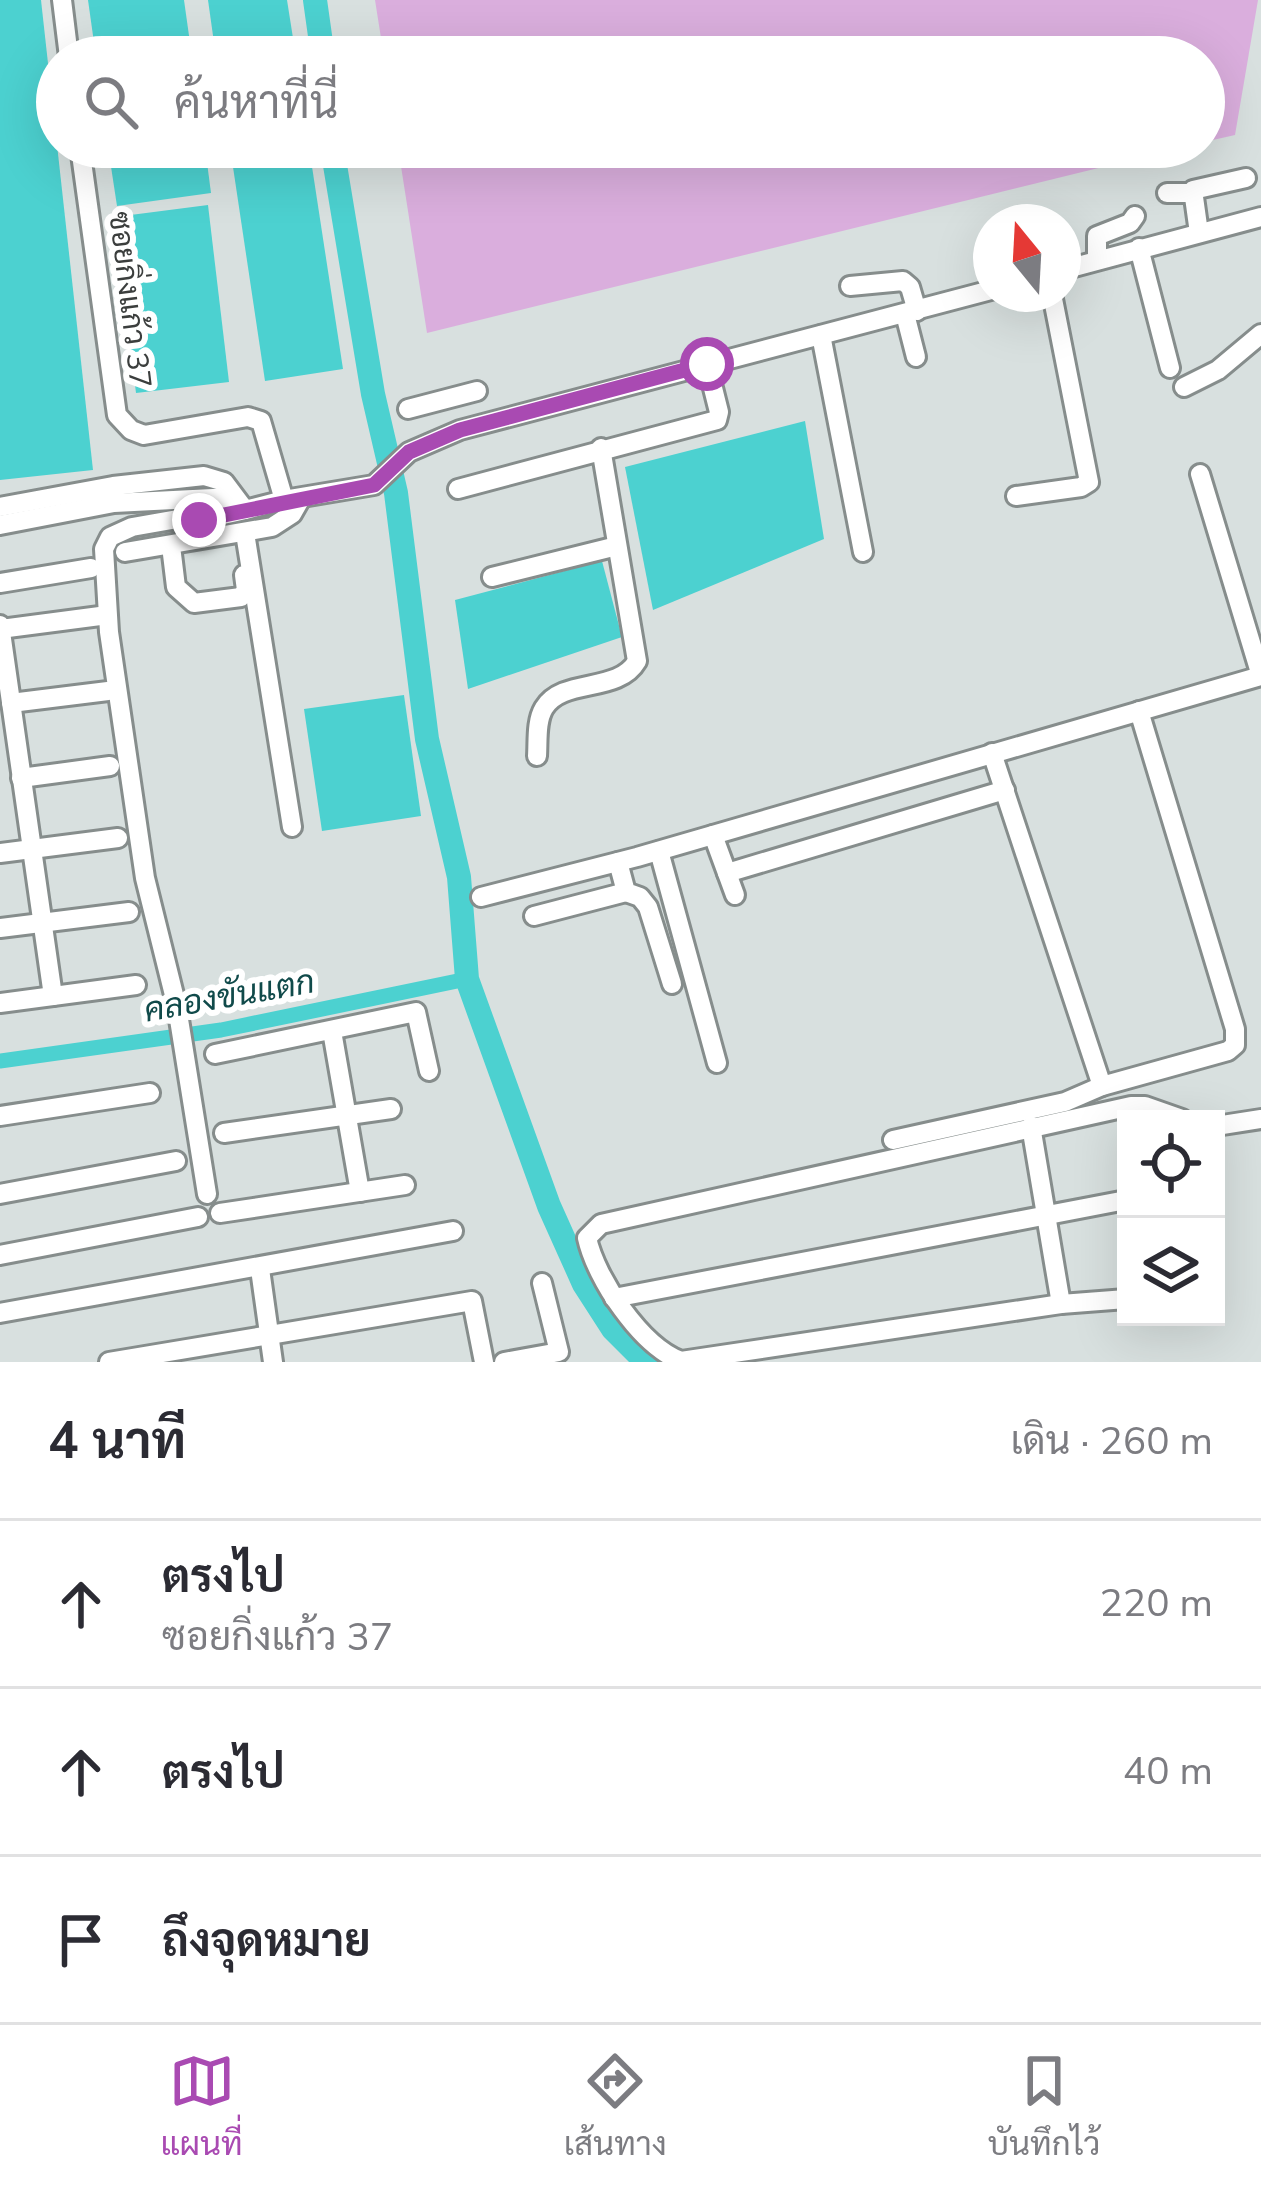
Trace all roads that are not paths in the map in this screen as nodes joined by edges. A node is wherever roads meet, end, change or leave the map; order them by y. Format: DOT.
graph roads {
  1 [pos="62,0"];
  2 [pos="66,36"];
  3 [pos="83,168"];
  4 [pos="1246,178"];
  5 [pos="1191,193"];
  6 [pos="1167,194"];
  7 [pos="1135,216"];
  8 [pos="1261,217"];
  9 [pos="1199,233"];
  10 [pos="1139,248"];
  11 [pos="1097,260"];
  12 [pos="1081,265"];
  13 [pos="850,286"];
  14 [pos="973,295"];
  15 [pos="1055,312"];
  16 [pos="911,313"];
  17 [pos="1261,334"];
  18 [pos="821,335"];
  19 [pos="916,358"];
  20 [pos="707,364"];
  21 [pos="1170,368"];
  22 [pos="1184,387"];
  23 [pos="477,391"];
  24 [pos="449,397"];
  25 [pos="408,409"];
  26 [pos="460,430"];
  27 [pos="602,448"];
  28 [pos="1199,474"];
  29 [pos="458,489"];
  30 [pos="113,495"];
  31 [pos="1016,496"];
  32 [pos="292,500"];
  33 [pos="239,503"];
  34 [pos="0,507"];
  35 [pos="0,524"];
  36 [pos="242,534"];
  37 [pos="187,535"];
  38 [pos="617,546"];
  39 [pos="863,552"];
  40 [pos="91,568"];
  41 [pos="492,577"];
  42 [pos="0,584"];
  43 [pos="100,616"];
  44 [pos="0,627"];
  45 [pos="1261,676"];
  46 [pos="108,691"];
  47 [pos="11,703"];
  48 [pos="1139,711"];
  49 [pos="992,753"];
  50 [pos="537,756"];
  51 [pos="110,766"];
  52 [pos="21,778"];
  53 [pos="1005,790"];
  54 [pos="292,827"];
  55 [pos="713,835"];
  56 [pos="118,838"];
  57 [pos="30,850"];
  58 [pos="659,850"];
  59 [pos="0,854"];
  60 [pos="618,862"];
  61 [pos="727,873"];
  62 [pos="626,892"];
  63 [pos="735,895"];
  64 [pos="481,897"];
  65 [pos="129,911"];
  66 [pos="534,916"];
  67 [pos="42,923"];
  68 [pos="0,928"];
  69 [pos="672,984"];
  70 [pos="136,985"];
  71 [pos="53,996"];
  72 [pos="0,1003"];
  73 [pos="332,1031"];
  74 [pos="215,1054"];
  75 [pos="717,1064"];
  76 [pos="429,1071"];
  77 [pos="1102,1085"];
  78 [pos="151,1093"];
  79 [pos="392,1109"];
  80 [pos="1147,1110"];
  81 [pos="347,1115"];
  82 [pos="0,1116"];
  83 [pos="1261,1119"];
  84 [pos="1225,1125"];
  85 [pos="1031,1126"];
  86 [pos="224,1133"];
  87 [pos="893,1141"];
  88 [pos="176,1161"];
  89 [pos="405,1185"];
  90 [pos="360,1192"];
  91 [pos="0,1193"];
  92 [pos="206,1194"];
  93 [pos="1117,1202"];
  94 [pos="220,1213"];
  95 [pos="1047,1215"];
  96 [pos="198,1217"];
  97 [pos="453,1231"];
  98 [pos="0,1256"];
  99 [pos="260,1269"];
  100 [pos="542,1282"];
  101 [pos="614,1298"];
  102 [pos="1117,1300"];
  103 [pos="1061,1304"];
  104 [pos="0,1313"];
  105 [pos="269,1334"];
  106 [pos="109,1362"];
  107 [pos="273,1362"];
  108 [pos="484,1362"];
  109 [pos="504,1362"];
  1 -- 2 [label="street"];
  3 -- 32 [label="street, ซอยกิ่งแก้ว 37"];
  4 -- 5 [label="street"];
  5 -- 6 [label="street"];
  5 -- 9 [label="street"];
  7 -- 11 [label="street"];
  8 -- 9 [label="street"];
  9 -- 10 [label="street"];
  10 -- 11 [label="street"];
  10 -- 21 [label="street"];
  11 -- 12 [label="street"];
  13 -- 16 [label="street"];
  14 -- 16 [label="street"];
  15 -- 31 [label="street"];
  16 -- 18 [label="street"];
  16 -- 19 [label="street"];
  17 -- 22 [label="street"];
  18 -- 20 [label="street"];
  18 -- 39 [label="street"];
  20 -- 26 [label="street"];
  20 -- 27 [label="street"];
  23 -- 24 [label="street"];
  24 -- 25 [label="street"];
  24 -- 26 [label="street"];
  26 -- 32 [label="street"];
  27 -- 29 [label="street"];
  27 -- 38 [label="street"];
  28 -- 45 [label="street"];
  30 -- 33 [label="street"];
  30 -- 34 [label="street"];
  30 -- 35 [label="street"];
  32 -- 33 [label="street"];
  32 -- 36 [label="street"];
  33 -- 37 [label="street"];
  36 -- 37 [label="street"];
  36 -- 37 [label="street"];
  36 -- 54 [label="street"];
  37 -- 92 [label="street"];
  38 -- 41 [label="street"];
  38 -- 50 [label="street"];
  40 -- 42 [label="street"];
  43 -- 44 [label="street"];
  44 -- 47 [label="street"];
  45 -- 48 [label="street"];
  46 -- 47 [label="street"];
  47 -- 52 [label="street"];
  48 -- 49 [label="street"];
  48 -- 77 [label="street"];
  49 -- 53 [label="street"];
  49 -- 55 [label="street"];
  51 -- 52 [label="street"];
  52 -- 57 [label="street"];
  53 -- 61 [label="street"];
  53 -- 77 [label="street"];
  55 -- 58 [label="street"];
  55 -- 61 [label="street"];
  56 -- 57 [label="street"];
  57 -- 59 [label="street"];
  57 -- 67 [label="street"];
  58 -- 60 [label="street"];
  58 -- 75 [label="street"];
  60 -- 62 [label="street"];
  60 -- 64 [label="street"];
  61 -- 63 [label="street"];
  62 -- 66 [label="street"];
  62 -- 69 [label="street"];
  65 -- 67 [label="street"];
  67 -- 68 [label="street"];
  67 -- 71 [label="street"];
  70 -- 71 [label="street"];
  71 -- 72 [label="street"];
  73 -- 74 [label="street"];
  73 -- 76 [label="street"];
  73 -- 81 [label="street"];
  77 -- 87 [label="street"];
  78 -- 82 [label="street"];
  79 -- 81 [label="street"];
  80 -- 85 [label="street"];
  81 -- 86 [label="street"];
  81 -- 90 [label="street"];
  83 -- 84 [label="street"];
  85 -- 95 [label="street"];
  85 -- 101 [label="street"];
  88 -- 91 [label="street"];
  89 -- 90 [label="street"];
  90 -- 94 [label="street"];
  92 -- 94 [label="street"];
  92 -- 96 [label="street"];
  93 -- 95 [label="street"];
  94 -- 96 [label="street"];
  95 -- 101 [label="street"];
  95 -- 103 [label="street"];
  96 -- 98 [label="street"];
  97 -- 99 [label="street"];
  99 -- 104 [label="street"];
  99 -- 105 [label="street"];
  100 -- 109 [label="street"];
  101 -- 103 [label="street"];
  102 -- 103 [label="street"];
  105 -- 106 [label="street"];
  105 -- 107 [label="street"];
  105 -- 108 [label="street"];
}
